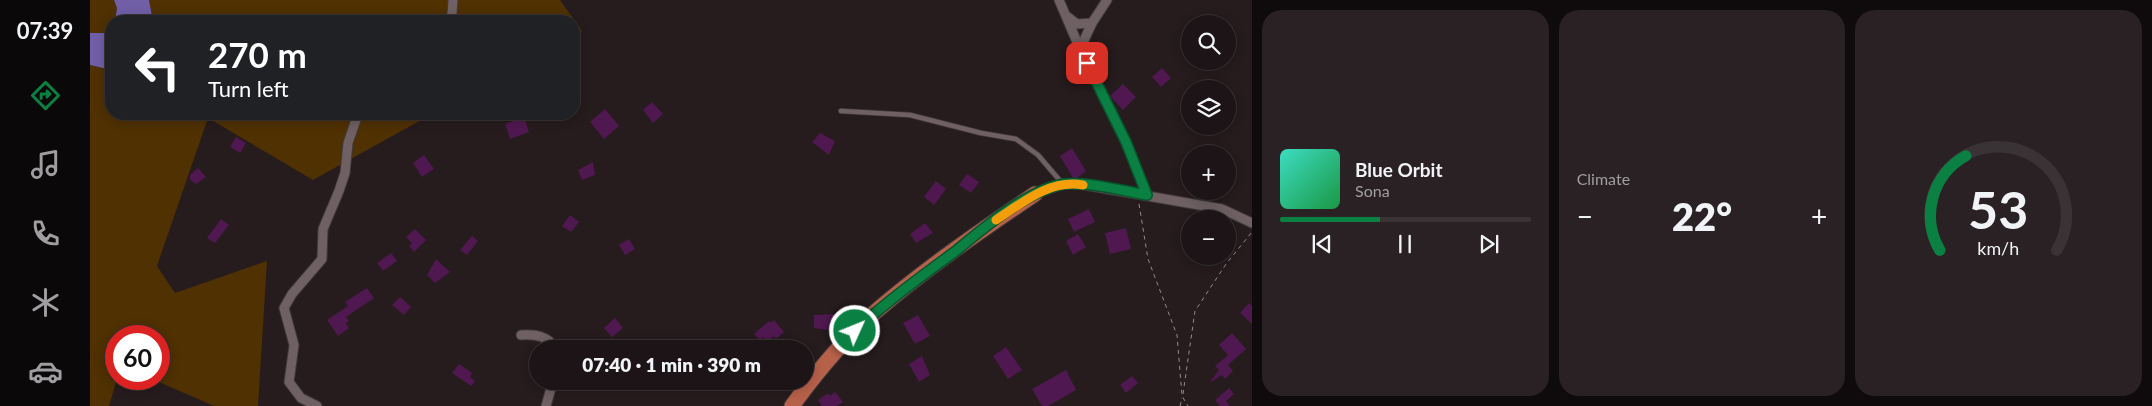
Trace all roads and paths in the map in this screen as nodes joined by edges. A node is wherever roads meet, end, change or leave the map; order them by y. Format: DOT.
graph roads {
  1 [pos="453,0"];
  2 [pos="1107,0"];
  3 [pos="1061,4"];
  4 [pos="451,15"];
  5 [pos="1092,23"];
  6 [pos="1080,49"];
  7 [pos="841,111"];
  8 [pos="356,120"];
  9 [pos="1063,184"];
  10 [pos="1035,194"];
  11 [pos="1137,194"];
  12 [pos="1147,195"];
  13 [pos="1252,223"];
  14 [pos="1252,232"];
  15 [pos="521,335"];
  16 [pos="548,340"];
  17 [pos="550,390"];
  18 [pos="1182,396"];
  19 [pos="317,406"];
  20 [pos="546,406"];
  21 [pos="792,406"];
  22 [pos="1180,406"];
  23 [pos="1188,406"];
  1 -- 4 [label="street"];
  2 -- 5 [label="street"];
  3 -- 5 [label="street"];
  3 -- 6 [label="street"];
  5 -- 6 [label="street"];
  6 -- 12 [label="street"];
  7 -- 9 [label="lane"];
  8 -- 19 [label="street"];
  9 -- 10 [label="street"];
  9 -- 11 [label="street"];
  10 -- 21 [label="main road"];
  11 -- 12 [label="street"];
  11 -- 18 [label="path"];
  12 -- 13 [label="street"];
  14 -- 18 [label="path"];
  15 -- 16 [label="street"];
  17 -- 20 [label="street"];
  18 -- 22 [label="path"];
  18 -- 23 [label="path"];
}
